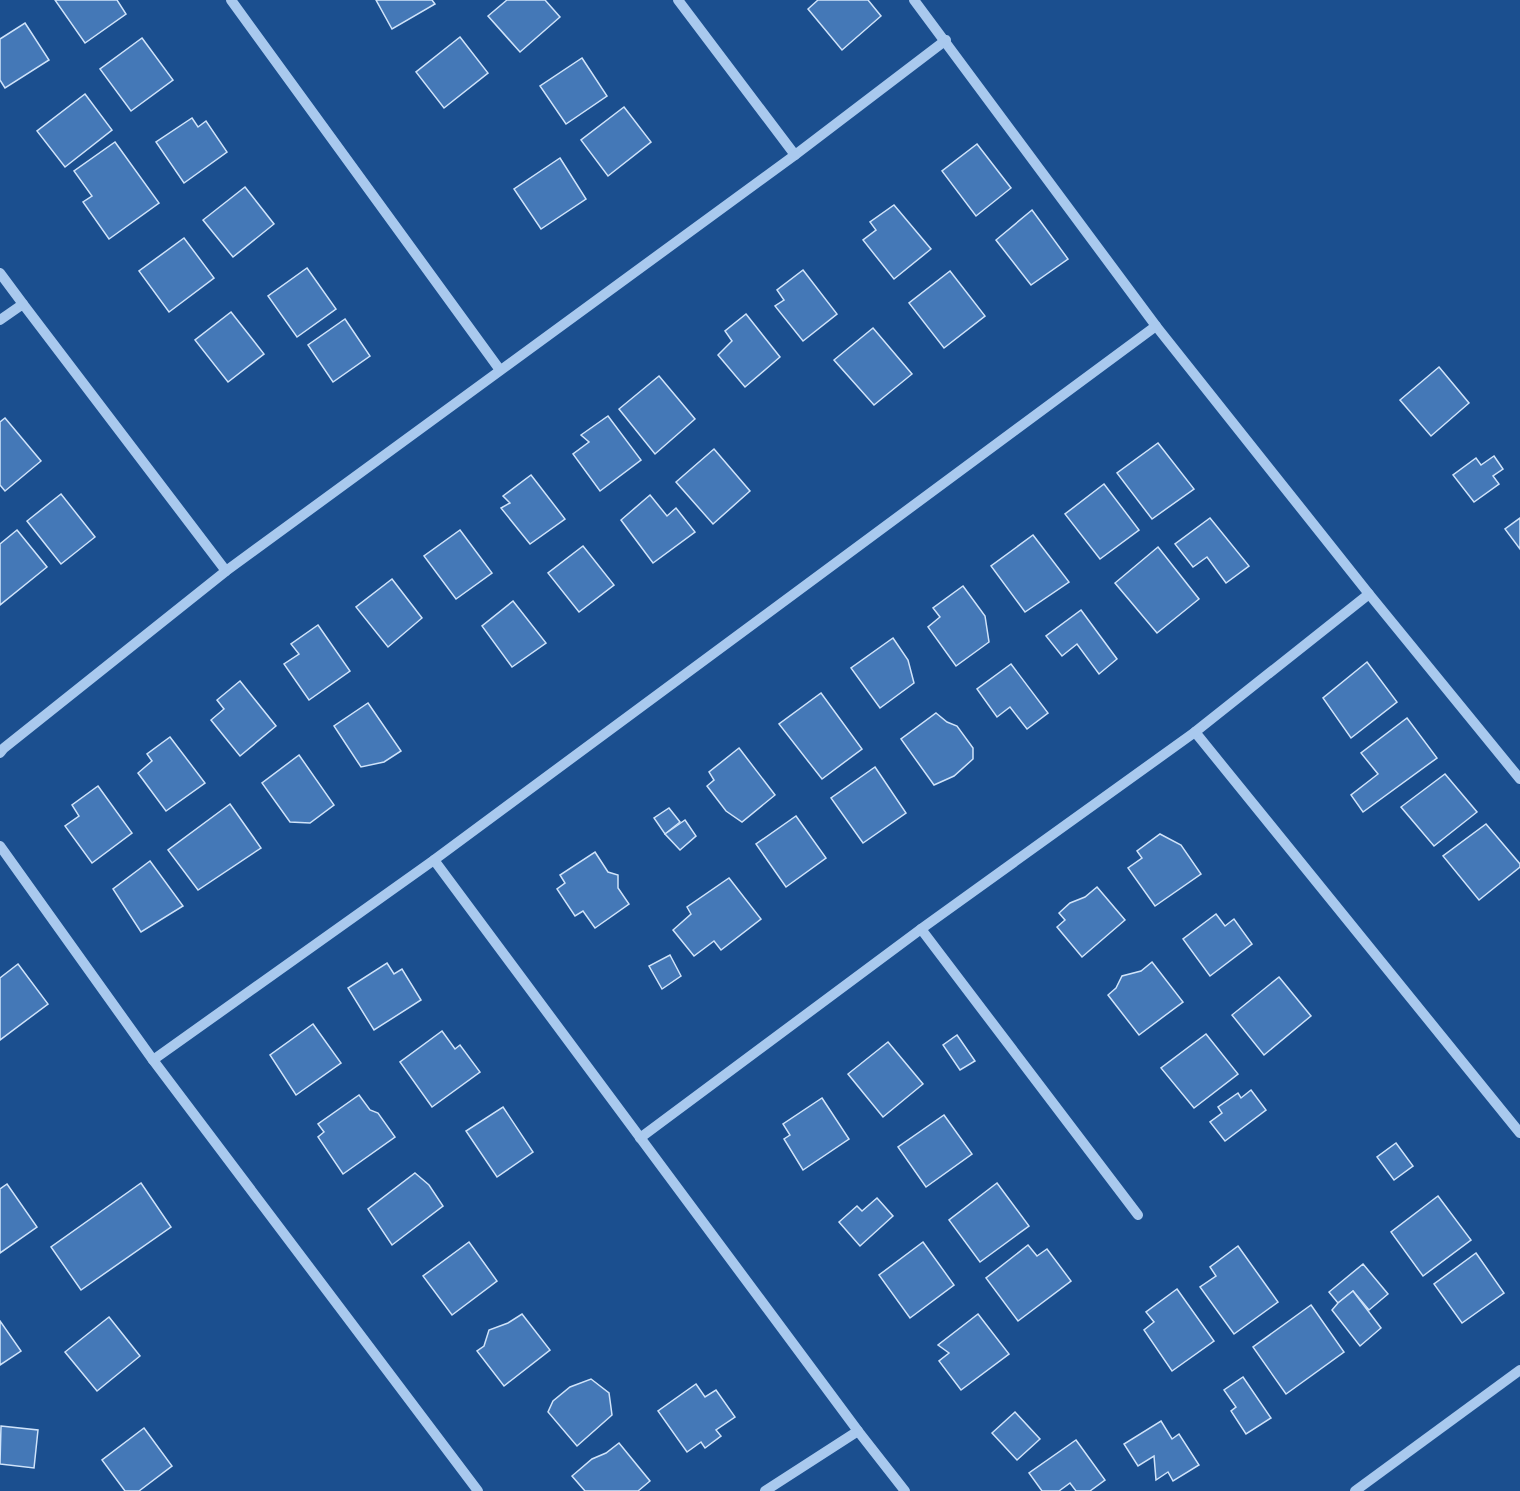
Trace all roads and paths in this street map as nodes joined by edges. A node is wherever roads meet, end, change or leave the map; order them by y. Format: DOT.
graph roads {
  1 [pos="231,0"];
  2 [pos="678,0"];
  3 [pos="914,0"];
  4 [pos="946,40"];
  5 [pos="795,155"];
  6 [pos="0,273"];
  7 [pos="23,304"];
  8 [pos="0,320"];
  9 [pos="1156,326"];
  10 [pos="500,370"];
  11 [pos="226,571"];
  12 [pos="1369,594"];
  13 [pos="1195,732"];
  14 [pos="0,753"];
  15 [pos="1520,778"];
  16 [pos="0,846"];
  17 [pos="434,860"];
  18 [pos="921,929"];
  19 [pos="153,1060"];
  20 [pos="1520,1133"];
  21 [pos="640,1138"];
  22 [pos="1138,1215"];
  23 [pos="1520,1370"];
  24 [pos="858,1431"];
  25 [pos="478,1491"];
  26 [pos="765,1491"];
  27 [pos="904,1491"];
  28 [pos="1355,1491"];
  1 -- 10 [label="street"];
  2 -- 5 [label="street"];
  3 -- 4 [label="street"];
  4 -- 5 [label="street"];
  4 -- 9 [label="street"];
  5 -- 10 [label="street"];
  6 -- 7 [label="street"];
  7 -- 8 [label="street"];
  7 -- 11 [label="street"];
  9 -- 12 [label="street"];
  9 -- 17 [label="street"];
  10 -- 11 [label="street"];
  11 -- 14 [label="street"];
  12 -- 13 [label="street"];
  12 -- 15 [label="street"];
  13 -- 18 [label="street"];
  13 -- 20 [label="street"];
  16 -- 19 [label="street"];
  17 -- 19 [label="street"];
  17 -- 21 [label="street"];
  18 -- 21 [label="street"];
  18 -- 22 [label="street"];
  19 -- 25 [label="street"];
  21 -- 24 [label="street"];
  23 -- 28 [label="street"];
  24 -- 26 [label="street"];
  24 -- 27 [label="street"];
}
